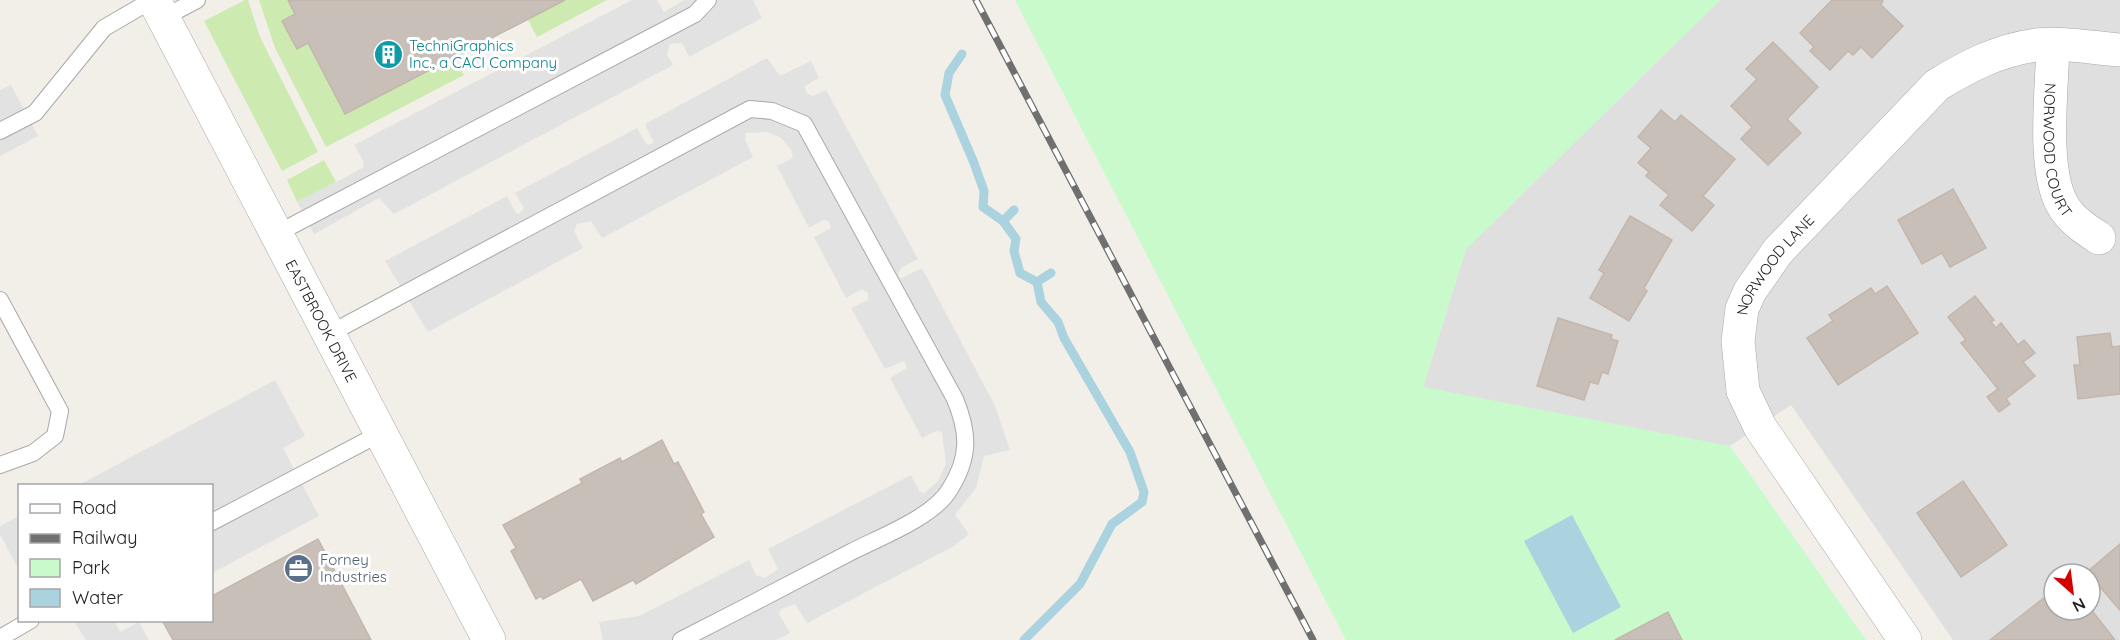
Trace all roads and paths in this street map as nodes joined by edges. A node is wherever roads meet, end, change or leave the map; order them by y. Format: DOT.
graph roads {
  1 [pos="197,0"];
  2 [pos="708,0"];
  3 [pos="156,6"];
  4 [pos="2053,45"];
  5 [pos="2120,50"];
  6 [pos="0,131"];
  7 [pos="276,234"];
  8 [pos="2099,238"];
  9 [pos="0,300"];
  10 [pos="328,334"];
  11 [pos="381,433"];
  12 [pos="0,465"];
  13 [pos="213,521"];
  14 [pos="29,622"];
  15 [pos="0,638"];
  16 [pos="489,640"];
  17 [pos="681,640"];
  18 [pos="1905,640"];
  1 -- 3 [label="lane"];
  2 -- 7 [label="lane"];
  3 -- 6 [label="lane"];
  3 -- 7 [label="street, EASTBROOK DRIVE"];
  4 -- 5 [label="street, NORWOOD LANE"];
  4 -- 8 [label="street, NORWOOD COURT"];
  4 -- 18 [label="street, NORWOOD LANE"];
  7 -- 10 [label="street, EASTBROOK DRIVE"];
  9 -- 12 [label="lane"];
  10 -- 11 [label="street, EASTBROOK DRIVE"];
  10 -- 17 [label="lane"];
  11 -- 13 [label="lane"];
  11 -- 16 [label="street, EASTBROOK DRIVE"];
  14 -- 15 [label="lane"];
}
